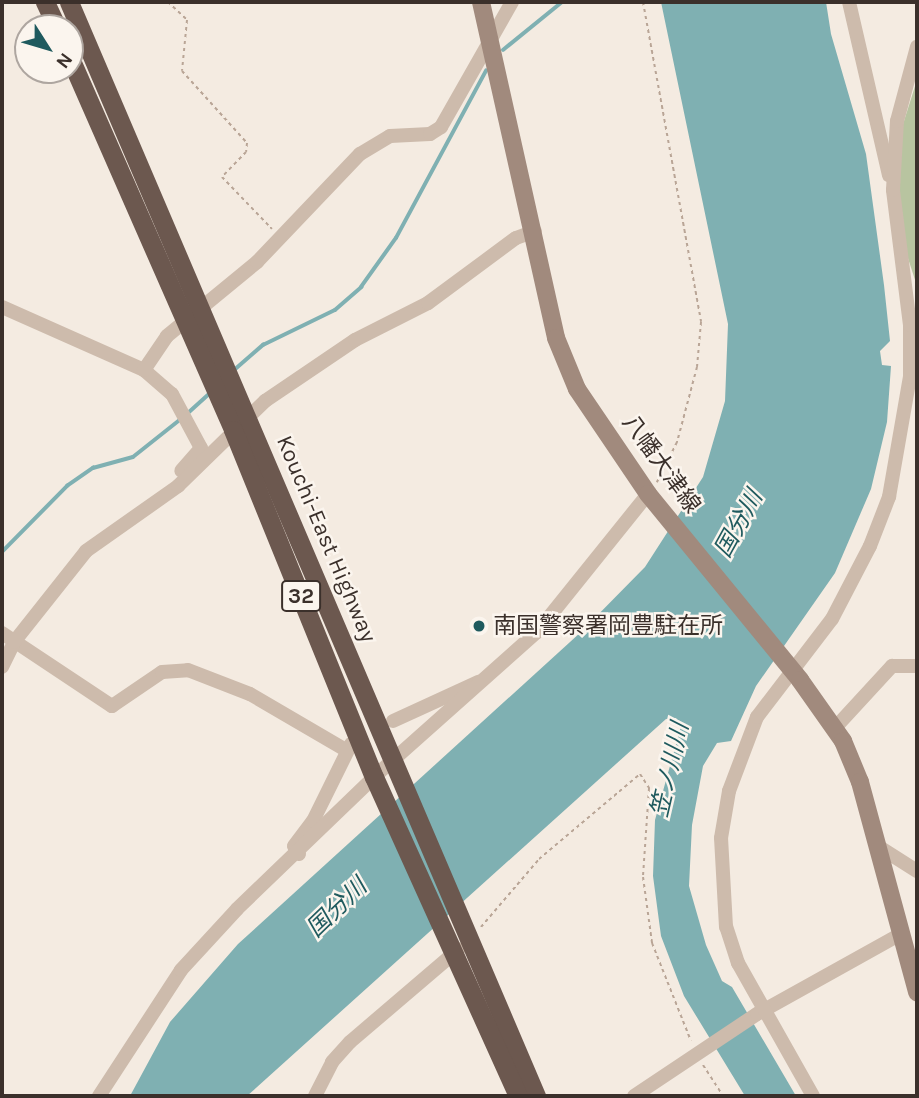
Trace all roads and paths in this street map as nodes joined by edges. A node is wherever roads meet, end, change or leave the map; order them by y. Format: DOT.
graph roads {
  1 [pos="69,2"];
  2 [pos="168,2"];
  3 [pos="481,2"];
  4 [pos="512,2"];
  5 [pos="643,2"];
  6 [pos="849,2"];
  7 [pos="490,39"];
  8 [pos="917,47"];
  9 [pos="81,84"];
  10 [pos="893,190"];
  11 [pos="535,230"];
  12 [pos="280,238"];
  13 [pos="200,306"];
  14 [pos="2,307"];
  15 [pos="184,320"];
  16 [pos="215,365"];
  17 [pos="144,370"];
  18 [pos="231,400"];
  19 [pos="249,416"];
  20 [pos="233,430"];
  21 [pos="177,486"];
  22 [pos="650,496"];
  23 [pos="2,633"];
  24 [pos="15,642"];
  25 [pos="917,666"];
  26 [pos="2,667"];
  27 [pos="792,671"];
  28 [pos="486,680"];
  29 [pos="393,721"];
  30 [pos="834,729"];
  31 [pos="395,766"];
  32 [pos="377,782"];
  33 [pos="876,845"];
  34 [pos="299,854"];
  35 [pos="917,871"];
  36 [pos="901,934"];
  37 [pos="460,940"];
  38 [pos="917,992"];
  39 [pos="760,1012"];
  40 [pos="698,1053"];
  41 [pos="332,1062"];
  42 [pos="99,1096"];
  43 [pos="303,1096"];
  44 [pos="315,1096"];
  45 [pos="518,1096"];
  46 [pos="536,1096"];
  47 [pos="634,1096"];
  48 [pos="723,1096"];
  49 [pos="813,1096"];
  1 -- 13 [label="highway, Kouchi-East Highway / 32"];
  2 -- 12 [label="path"];
  3 -- 7 [label="main road, 八幡大津線"];
  4 -- 7 [label="street"];
  5 -- 22 [label="path"];
  6 -- 10 [label="street"];
  7 -- 11 [label="main road, 八幡大津線"];
  7 -- 12 [label="street"];
  8 -- 10 [label="street"];
  9 -- 15 [label="highway, Kouchi-East Highway / 32"];
  10 -- 27 [label="street"];
  11 -- 19 [label="street"];
  11 -- 22 [label="main road, 八幡大津線"];
  12 -- 13 [label="street"];
  13 -- 15 [label="street"];
  13 -- 16 [label="highway, Kouchi-East Highway / 32"];
  14 -- 17 [label="street"];
  15 -- 16 [label="highway, Kouchi-East Highway / 32"];
  15 -- 17 [label="street"];
  16 -- 18 [label="highway, Kouchi-East Highway / 32"];
  17 -- 21 [label="street"];
  18 -- 19 [label="highway, Kouchi-East Highway / 32"];
  18 -- 20 [label="highway, Kouchi-East Highway / 32"];
  19 -- 20 [label="street"];
  19 -- 31 [label="highway, Kouchi-East Highway / 32"];
  20 -- 21 [label="street"];
  20 -- 32 [label="highway, Kouchi-East Highway / 32"];
  21 -- 24 [label="street"];
  22 -- 27 [label="main road, 八幡大津線"];
  22 -- 28 [label="street"];
  23 -- 24 [label="street"];
  24 -- 26 [label="street"];
  24 -- 34 [label="street"];
  25 -- 30 [label="street"];
  27 -- 30 [label="main road, 八幡大津線"];
  27 -- 39 [label="street"];
  28 -- 29 [label="street"];
  28 -- 31 [label="street"];
  30 -- 33 [label="main road, 八幡大津線"];
  31 -- 32 [label="street"];
  31 -- 37 [label="highway, Kouchi-East Highway / 32"];
  32 -- 34 [label="street"];
  32 -- 37 [label="highway, Kouchi-East Highway / 32"];
  33 -- 35 [label="street"];
  33 -- 36 [label="main road, 八幡大津線"];
  34 -- 42 [label="street"];
  36 -- 38 [label="main road, 八幡大津線"];
  36 -- 39 [label="street"];
  37 -- 40 [label="path"];
  37 -- 41 [label="street"];
  37 -- 45 [label="highway, Kouchi-East Highway / 32"];
  37 -- 46 [label="highway, Kouchi-East Highway / 32"];
  39 -- 40 [label="street"];
  39 -- 49 [label="street"];
  40 -- 47 [label="street"];
  40 -- 48 [label="path"];
  41 -- 43 [label="street"];
  41 -- 44 [label="street"];
}
